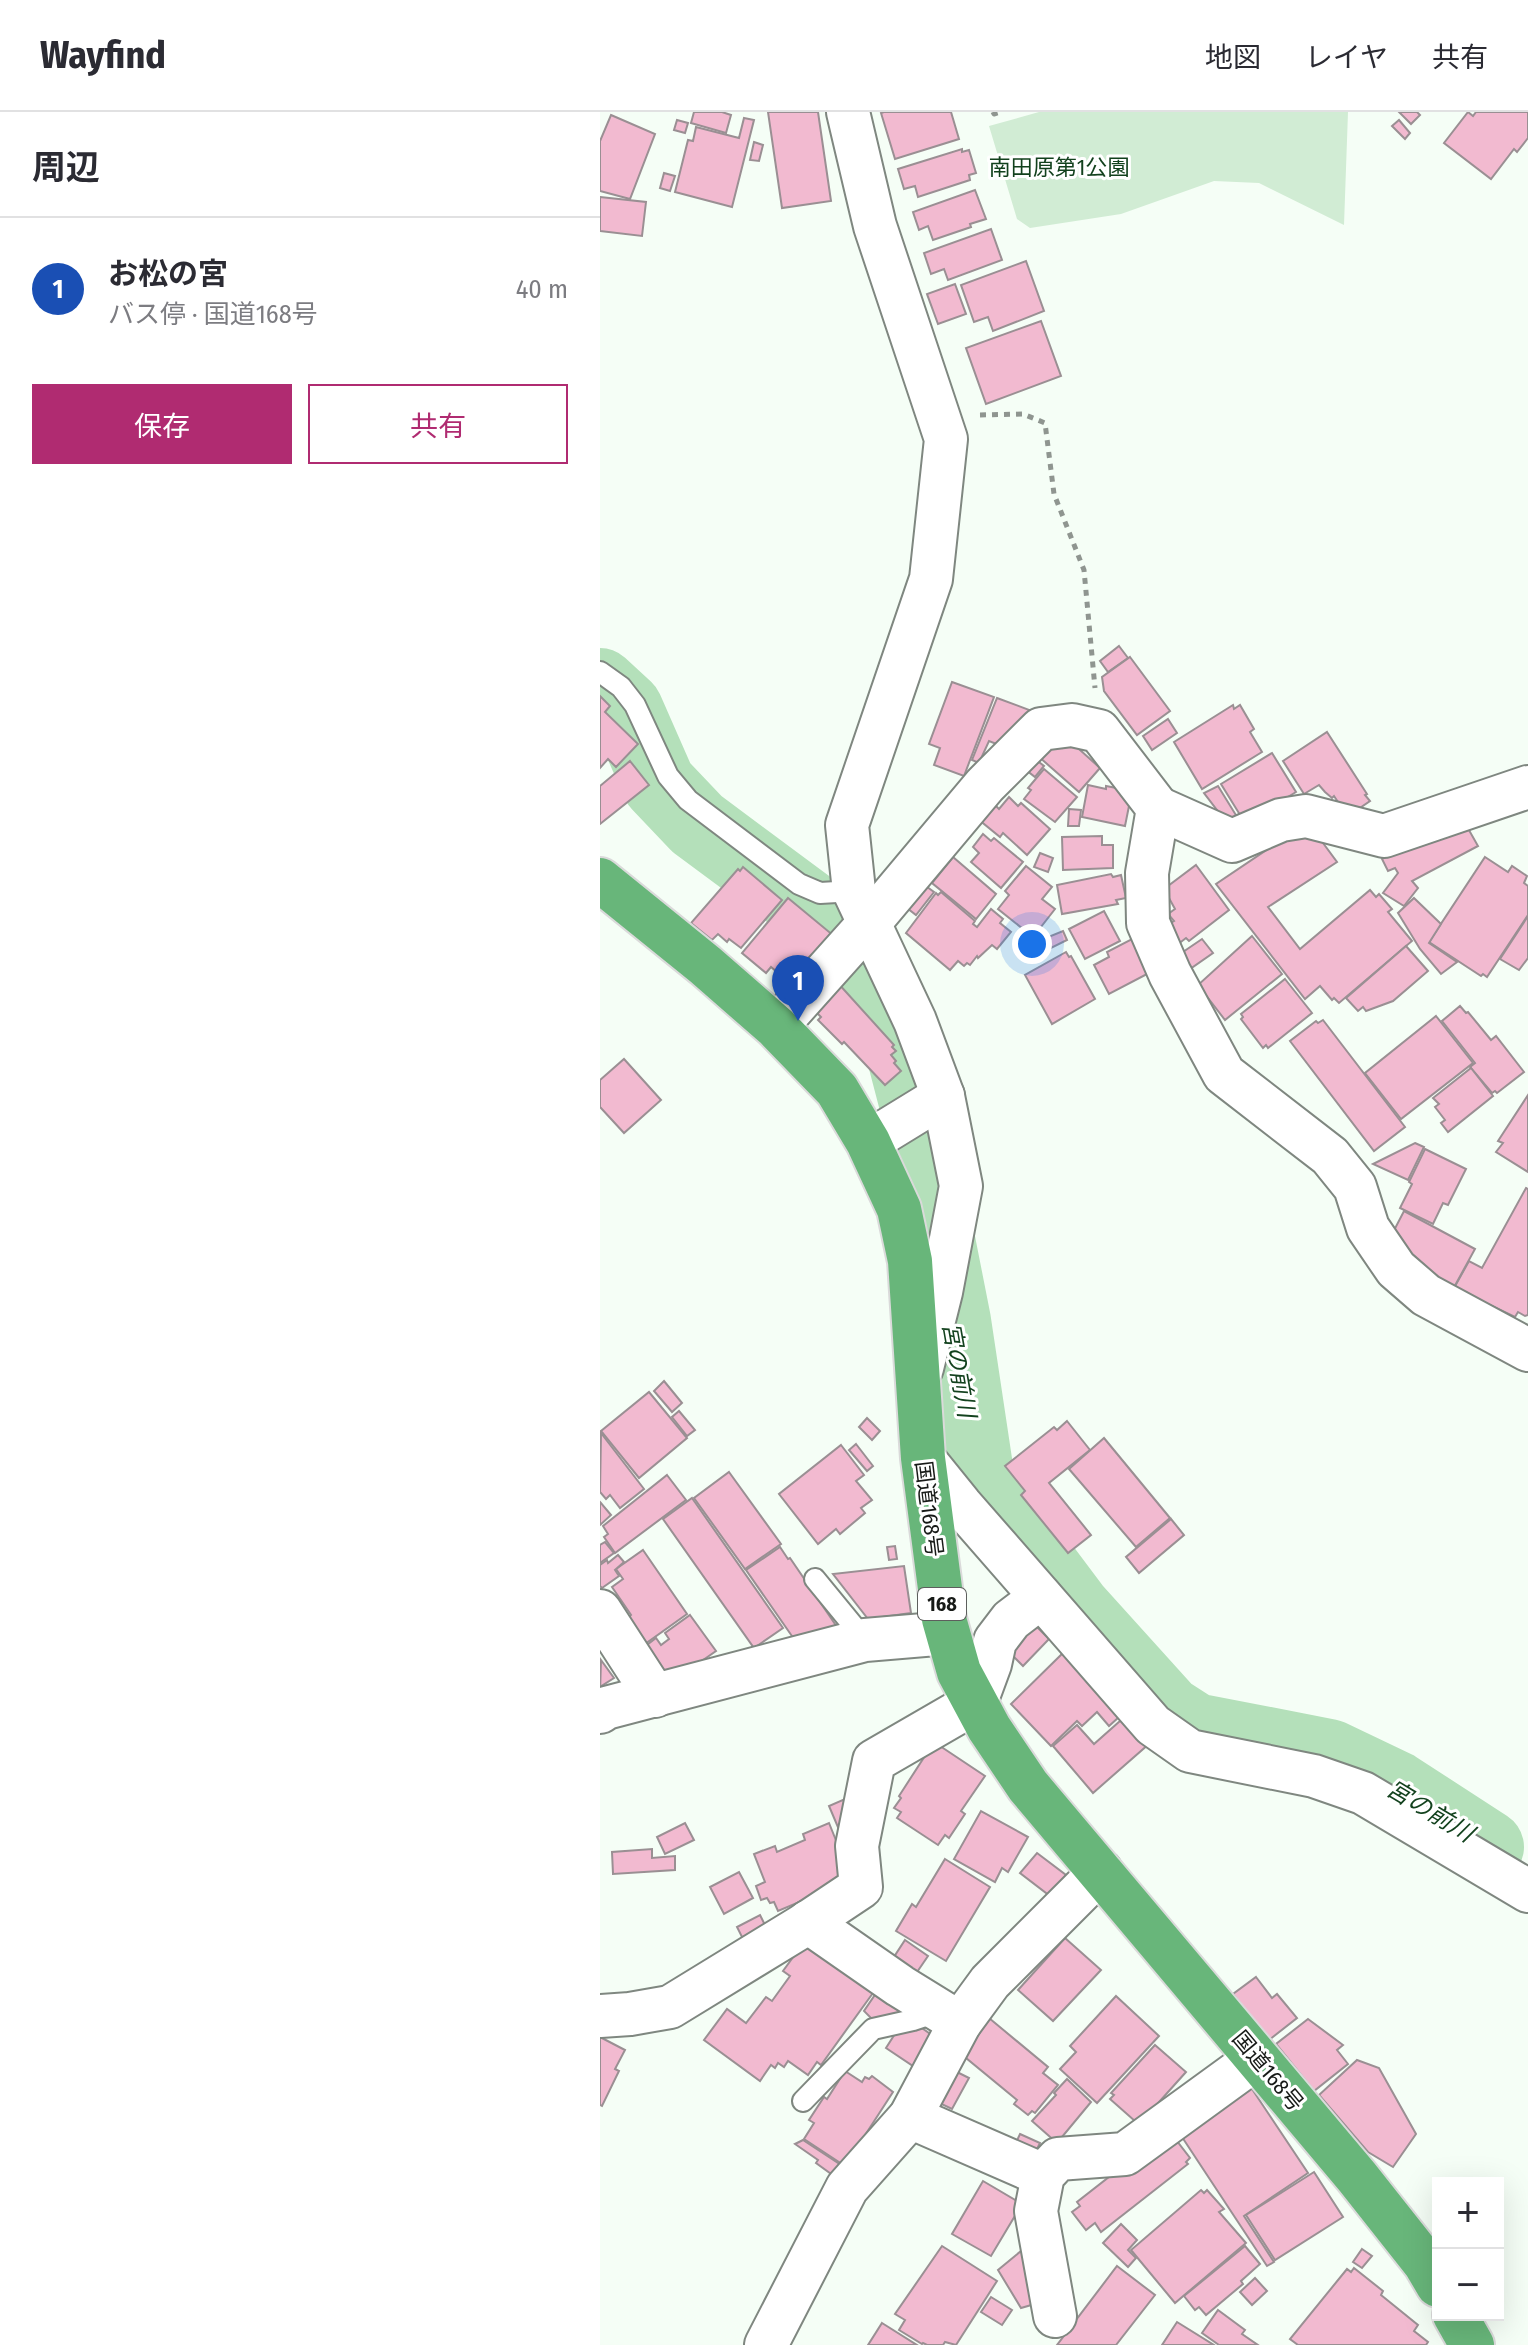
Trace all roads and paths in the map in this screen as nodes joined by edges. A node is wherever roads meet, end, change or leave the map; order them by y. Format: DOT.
graph roads {
  1 [pos="848,112"];
  2 [pos="993,112"];
  3 [pos="1001,112"];
  4 [pos="939,417"];
  5 [pos="600,672"];
  6 [pos="1099,731"];
  7 [pos="1528,787"];
  8 [pos="1158,808"];
  9 [pos="604,892"];
  10 [pos="862,906"];
  11 [pos="776,1027"];
  12 [pos="943,1096"];
  13 [pos="868,1142"];
  14 [pos="1528,1350"];
  15 [pos="917,1387"];
  16 [pos="923,1458"];
  17 [pos="815,1579"];
  18 [pos="1041,1597"];
  19 [pos="600,1611"];
  20 [pos="948,1633"];
  21 [pos="865,1640"];
  22 [pos="655,1696"];
  23 [pos="976,1702"];
  24 [pos="600,1712"];
  25 [pos="1101,1871"];
  26 [pos="1528,1891"];
  27 [pos="808,1922"];
  28 [pos="600,2016"];
  29 [pos="950,2017"];
  30 [pos="1257,2058"];
  31 [pos="803,2101"];
  32 [pos="910,2117"];
  33 [pos="1043,2175"];
  34 [pos="1432,2275"];
  35 [pos="1055,2316"];
  36 [pos="1458,2321"];
  37 [pos="766,2345"];
  38 [pos="1472,2345"];
  1 -- 4 [label="street"];
  2 -- 3 [label="path"];
  4 -- 6 [label="path"];
  4 -- 10 [label="street"];
  5 -- 10 [label="lane"];
  6 -- 8 [label="street"];
  6 -- 10 [label="street"];
  7 -- 8 [label="street"];
  8 -- 14 [label="street"];
  9 -- 11 [label="highway, 国道168号 / 168"];
  10 -- 11 [label="street"];
  10 -- 12 [label="street"];
  11 -- 13 [label="highway, 国道168号 / 168"];
  12 -- 13 [label="street"];
  12 -- 15 [label="street"];
  13 -- 15 [label="highway, 国道168号 / 168"];
  15 -- 16 [label="highway, 国道168号 / 168"];
  16 -- 18 [label="street"];
  16 -- 20 [label="highway, 国道168号 / 168"];
  17 -- 21 [label="lane"];
  18 -- 23 [label="street"];
  18 -- 26 [label="street"];
  19 -- 22 [label="street"];
  20 -- 21 [label="street"];
  20 -- 23 [label="highway, 国道168号 / 168"];
  21 -- 22 [label="street"];
  22 -- 24 [label="street"];
  23 -- 25 [label="highway, 国道168号 / 168"];
  23 -- 27 [label="street"];
  25 -- 29 [label="street"];
  25 -- 30 [label="highway, 国道168号 / 168"];
  27 -- 28 [label="street"];
  27 -- 29 [label="street"];
  29 -- 31 [label="lane"];
  29 -- 32 [label="street"];
  30 -- 33 [label="street"];
  30 -- 34 [label="highway, 国道168号 / 168"];
  32 -- 33 [label="street"];
  32 -- 37 [label="street"];
  33 -- 35 [label="street"];
  36 -- 38 [label="highway"];
}
